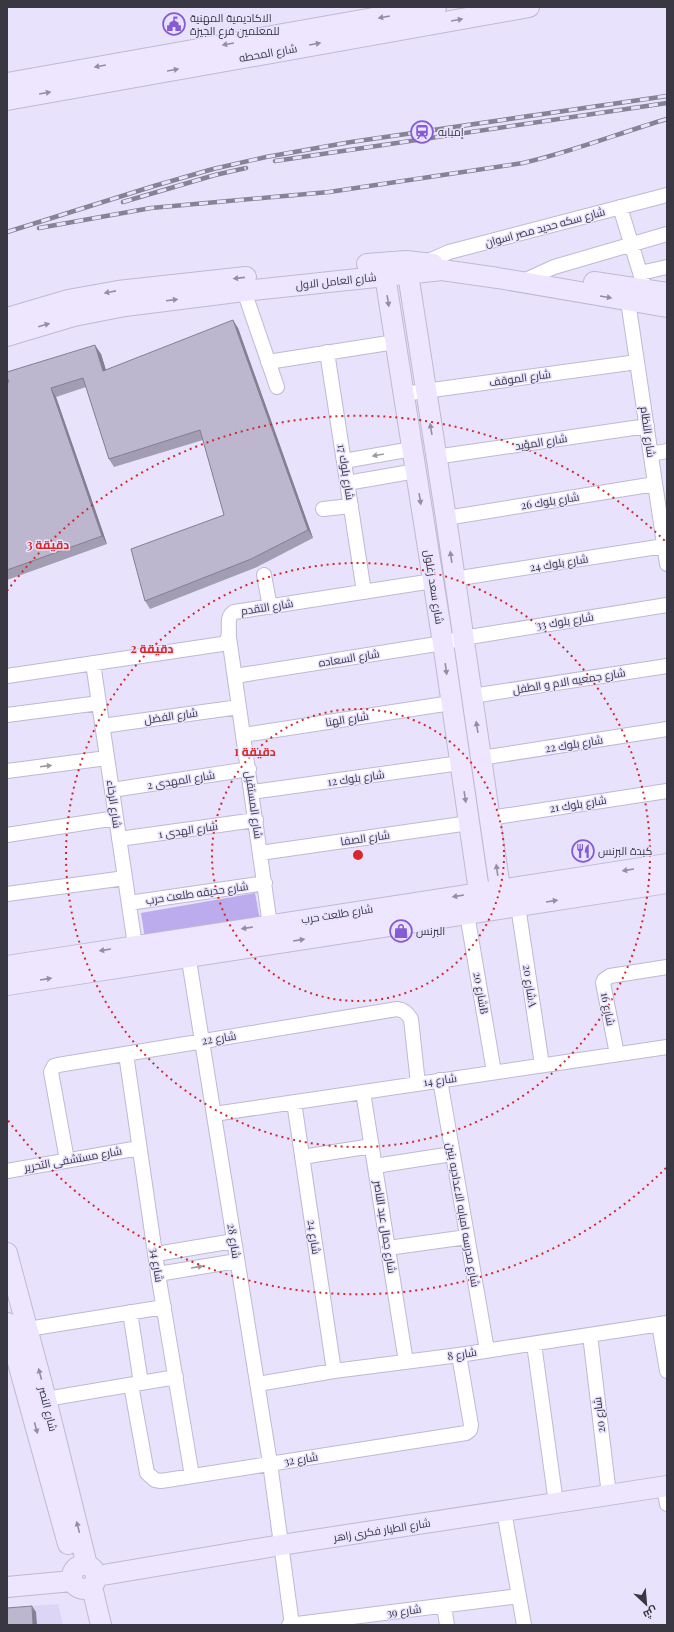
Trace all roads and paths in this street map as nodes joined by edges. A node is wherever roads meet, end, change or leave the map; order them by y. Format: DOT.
graph roads {
  1 [pos="529,7"];
  2 [pos="432,13"];
  3 [pos="362,14"];
  4 [pos="7,82"];
  5 [pos="7,100"];
  6 [pos="667,195"];
  7 [pos="620,207"];
  8 [pos="667,234"];
  9 [pos="631,244"];
  10 [pos="413,266"];
  11 [pos="667,266"];
  12 [pos="383,270"];
  13 [pos="528,279"];
  14 [pos="642,281"];
  15 [pos="244,291"];
  16 [pos="667,292"];
  17 [pos="628,301"];
  18 [pos="667,308"];
  19 [pos="7,318"];
  20 [pos="7,336"];
  21 [pos="394,342"];
  22 [pos="327,352"];
  23 [pos="268,362"];
  24 [pos="637,362"];
  25 [pos="277,387"];
  26 [pos="425,390"];
  27 [pos="403,394"];
  28 [pos="647,426"];
  29 [pos="412,449"];
  30 [pos="667,451"];
  31 [pos="651,454"];
  32 [pos="435,458"];
  33 [pos="344,461"];
  34 [pos="416,471"];
  35 [pos="347,483"];
  36 [pos="655,484"];
  37 [pos="351,506"];
  38 [pos="323,509"];
  39 [pos="663,513"];
  40 [pos="446,518"];
  41 [pos="664,546"];
  42 [pos="667,564"];
  43 [pos="264,575"];
  44 [pos="454,579"];
  45 [pos="433,581"];
  46 [pos="364,592"];
  47 [pos="667,605"];
  48 [pos="270,607"];
  49 [pos="229,637"];
  50 [pos="463,638"];
  51 [pos="443,643"];
  52 [pos="93,663"];
  53 [pos="667,666"];
  54 [pos="7,676"];
  55 [pos="235,676"];
  56 [pos="472,696"];
  57 [pos="99,703"];
  58 [pos="451,703"];
  59 [pos="239,707"];
  60 [pos="7,715"];
  61 [pos="102,726"];
  62 [pos="667,729"];
  63 [pos="244,735"];
  64 [pos="107,758"];
  65 [pos="481,758"];
  66 [pos="460,764"];
  67 [pos="249,769"];
  68 [pos="7,771"];
  69 [pos="112,790"];
  70 [pos="667,791"];
  71 [pos="252,792"];
  72 [pos="116,818"];
  73 [pos="490,818"];
  74 [pos="256,820"];
  75 [pos="469,823"];
  76 [pos="7,835"];
  77 [pos="119,839"];
  78 [pos="260,852"];
  79 [pos="667,864"];
  80 [pos="125,878"];
  81 [pos="265,883"];
  82 [pos="667,883"];
  83 [pos="7,894"];
  84 [pos="507,901"];
  85 [pos="129,903"];
  86 [pos="476,906"];
  87 [pos="270,925"];
  88 [pos="185,938"];
  89 [pos="135,945"];
  90 [pos="188,958"];
  91 [pos="7,966"];
  92 [pos="667,967"];
  93 [pos="7,985"];
  94 [pos="202,1041"];
  95 [pos="667,1047"];
  96 [pos="126,1054"];
  97 [pos="617,1054"];
  98 [pos="542,1065"];
  99 [pos="494,1072"];
  100 [pos="440,1080"];
  101 [pos="418,1084"];
  102 [pos="363,1092"];
  103 [pos="294,1102"];
  104 [pos="214,1114"];
  105 [pos="372,1146"];
  106 [pos="140,1148"];
  107 [pos="452,1154"];
  108 [pos="302,1157"];
  109 [pos="67,1160"];
  110 [pos="375,1166"];
  111 [pos="7,1171"];
  112 [pos="467,1237"];
  113 [pos="234,1241"];
  114 [pos="388,1248"];
  115 [pos="156,1254"];
  116 [pos="8,1260"];
  117 [pos="237,1260"];
  118 [pos="158,1274"];
  119 [pos="164,1307"];
  120 [pos="130,1312"];
  121 [pos="7,1323"];
  122 [pos="663,1324"];
  123 [pos="28,1329"];
  124 [pos="590,1335"];
  125 [pos="534,1344"];
  126 [pos="487,1350"];
  127 [pos="459,1355"];
  128 [pos="406,1362"];
  129 [pos="667,1370"];
  130 [pos="334,1371"];
  131 [pos="176,1377"];
  132 [pos="136,1384"];
  133 [pos="258,1384"];
  134 [pos="46,1399"];
  135 [pos="270,1463"];
  136 [pos="192,1476"];
  137 [pos="666,1492"];
  138 [pos="609,1495"];
  139 [pos="556,1503"];
  140 [pos="504,1511"];
  141 [pos="281,1545"];
  142 [pos="84,1578"];
  143 [pos="7,1587"];
  144 [pos="519,1596"];
  145 [pos="444,1606"];
  146 [pos="371,1620"];
  147 [pos="89,1625"];
  148 [pos="101,1625"];
  149 [pos="291,1625"];
  150 [pos="447,1625"];
  151 [pos="524,1625"];
  2 -- 1 [label="street, شارع المحطه, one-way"];
  2 -- 3 [label="street, شارع المحطه, one-way"];
  5 -- 2 [label="street, شارع المحطه, one-way"];
  3 -- 4 [label="street, شارع المحطه, one-way"];
  6 -- 7 [label="street, شارع سكه حديد مصر اسوان"];
  7 -- 9 [label="street"];
  7 -- 10 [label="street, شارع سكه حديد مصر اسوان"];
  8 -- 9 [label="street"];
  9 -- 13 [label="street"];
  9 -- 14 [label="street"];
  10 -- 12 [label="street, شارع العامل الاول"];
  10 -- 13 [label="street, شارع العامل الاول"];
  10 -- 26 [label="street, شارع سعد زغلول"];
  11 -- 14 [label="street"];
  12 -- 15 [label="street, شارع العامل الاول"];
  12 -- 19 [label="street, شارع العامل الاول, one-way"];
  12 -- 21 [label="street, شارع سعد زغلول, one-way"];
  13 -- 14 [label="street, شارع العامل الاول"];
  13 -- 17 [label="street, شارع العامل الاول, one-way"];
  14 -- 16 [label="street, شارع العامل الاول"];
  20 -- 15 [label="street, شارع العامل الاول, one-way"];
  15 -- 23 [label="street"];
  17 -- 18 [label="street, شارع العامل الاول"];
  17 -- 24 [label="street, شارع النظام"];
  21 -- 22 [label="street"];
  21 -- 27 [label="street, شارع سعد زغلول"];
  22 -- 23 [label="street"];
  22 -- 33 [label="street, شارع بلوك 17"];
  23 -- 25 [label="street"];
  24 -- 26 [label="street, شارع الموقف"];
  24 -- 28 [label="street, شارع النظام"];
  26 -- 27 [label="street, شارع الموقف"];
  32 -- 26 [label="street, شارع سعد زغلول, one-way"];
  27 -- 29 [label="street, شارع سعد زغلول"];
  28 -- 31 [label="street, شارع النظام"];
  28 -- 32 [label="street, شارع المؤيد"];
  29 -- 33 [label="street, one-way"];
  29 -- 34 [label="street, شارع سعد زغلول"];
  30 -- 31 [label="street"];
  31 -- 36 [label="street, شارع النظام"];
  32 -- 40 [label="street, شارع سعد زغلول"];
  33 -- 35 [label="street, شارع بلوك 17"];
  34 -- 35 [label="street"];
  34 -- 45 [label="street, شارع سعد زغلول, one-way"];
  35 -- 37 [label="street, شارع بلوك 17"];
  36 -- 39 [label="street, شارع النظام"];
  36 -- 40 [label="street, شارع بلوك 26"];
  37 -- 38 [label="street"];
  37 -- 46 [label="street, شارع بلوك 17"];
  39 -- 41 [label="street, شارع النظام"];
  44 -- 40 [label="street, شارع سعد زغلول, one-way"];
  41 -- 42 [label="street, شارع النظام"];
  41 -- 44 [label="street, شارع بلوك 24"];
  43 -- 48 [label="street"];
  44 -- 50 [label="street, شارع سعد زغلول"];
  45 -- 46 [label="street, شارع التقدم"];
  45 -- 51 [label="street, شارع سعد زغلول"];
  46 -- 48 [label="street, شارع التقدم"];
  47 -- 50 [label="street, شارع بلوك 33"];
  48 -- 49 [label="street, شارع التقدم"];
  49 -- 52 [label="street"];
  49 -- 55 [label="street, شارع المستقبل"];
  50 -- 51 [label="street, شارع السعاده"];
  50 -- 56 [label="street, شارع سعد زغلول"];
  51 -- 55 [label="street, شارع السعاده"];
  51 -- 58 [label="street, شارع سعد زغلول, one-way"];
  52 -- 54 [label="street"];
  52 -- 57 [label="street, شارع الرخاء"];
  53 -- 56 [label="street, شارع جمعيه الام و الطفل"];
  55 -- 59 [label="street, شارع المستقبل"];
  65 -- 56 [label="street, شارع سعد زغلول, one-way"];
  57 -- 60 [label="street"];
  57 -- 61 [label="street, شارع الرخاء"];
  58 -- 63 [label="street, شارع الهنا"];
  58 -- 66 [label="street, شارع سعد زغلول"];
  59 -- 61 [label="street, شارع الفضل"];
  59 -- 63 [label="street, شارع المستقبل"];
  61 -- 64 [label="street, شارع الرخاء"];
  62 -- 65 [label="street, شارع بلوك 22"];
  63 -- 67 [label="street, شارع المستقبل"];
  68 -- 64 [label="street, one-way"];
  64 -- 69 [label="street, شارع الرخاء"];
  65 -- 73 [label="street, شارع سعد زغلول"];
  66 -- 71 [label="street, شارع بلوك 12"];
  66 -- 75 [label="street, شارع سعد زغلول, one-way"];
  67 -- 69 [label="street, شارع المهدى 2"];
  67 -- 71 [label="street, شارع المستقبل"];
  69 -- 72 [label="street, شارع الرخاء"];
  70 -- 73 [label="street, شارع بلوك 21"];
  71 -- 74 [label="street, شارع المستقبل"];
  72 -- 76 [label="street"];
  72 -- 77 [label="street, شارع الرخاء"];
  84 -- 73 [label="street, شارع سعد زغلول, one-way"];
  74 -- 77 [label="street, شارع الهدى 1"];
  74 -- 78 [label="street, شارع المستقبل"];
  75 -- 78 [label="street, شارع الصفا"];
  75 -- 86 [label="street, شارع سعد زغلول"];
  77 -- 80 [label="street, شارع الرخاء"];
  78 -- 81 [label="street, شارع المستقبل"];
  79 -- 84 [label="street, شارع طلعت حرب, one-way"];
  80 -- 83 [label="street"];
  80 -- 85 [label="street, شارع الرخاء"];
  81 -- 85 [label="street, شارع حديقه طلعت حرب"];
  81 -- 87 [label="street, شارع المستقبل"];
  84 -- 82 [label="street, شارع طلعت حرب, one-way"];
  84 -- 86 [label="street, شارع طلعت حرب"];
  84 -- 98 [label="street, شارع 20A"];
  85 -- 89 [label="street, شارع الرخاء"];
  86 -- 87 [label="street, شارع طلعت حرب, one-way"];
  90 -- 86 [label="street, شارع طلعت حرب, one-way"];
  86 -- 99 [label="street, شارع 20B"];
  87 -- 88 [label="street, شارع طلعت حرب, one-way"];
  88 -- 89 [label="street, شارع طلعت حرب"];
  88 -- 90 [label="street, شارع 28"];
  89 -- 91 [label="street, شارع طلعت حرب, one-way"];
  93 -- 90 [label="street, شارع طلعت حرب, one-way"];
  90 -- 94 [label="street, شارع 28"];
  92 -- 97 [label="street, شارع 16"];
  94 -- 96 [label="street, شارع 22"];
  94 -- 101 [label="street, شارع 22"];
  94 -- 104 [label="street, شارع 28"];
  95 -- 97 [label="street, شارع 14"];
  96 -- 106 [label="street, شارع 34"];
  96 -- 109 [label="street, شارع 22"];
  97 -- 98 [label="street, شارع 14"];
  98 -- 99 [label="street, شارع 14"];
  99 -- 100 [label="street, شارع 14"];
  100 -- 101 [label="street, شارع 14"];
  100 -- 107 [label="street, شارع مدرسه امبابه الاعداديه بنين"];
  101 -- 102 [label="street, شارع 14"];
  102 -- 103 [label="street, شارع 14"];
  102 -- 105 [label="street, شارع جمال عبد الناصر"];
  103 -- 104 [label="street, شارع 14"];
  103 -- 108 [label="street, شارع 24"];
  104 -- 113 [label="street, شارع 28"];
  105 -- 108 [label="street"];
  105 -- 110 [label="street, شارع جمال عبد الناصر"];
  106 -- 109 [label="street, شارع مستشفى التحرير"];
  106 -- 115 [label="street, شارع 34"];
  107 -- 110 [label="street"];
  107 -- 112 [label="street, شارع مدرسه امبابه الاعداديه بنين"];
  108 -- 130 [label="street, شارع 24"];
  109 -- 111 [label="street, شارع مستشفى التحرير"];
  110 -- 114 [label="street, شارع جمال عبد الناصر"];
  112 -- 114 [label="street"];
  112 -- 126 [label="street, شارع مدرسه امبابه الاعداديه بنين"];
  113 -- 115 [label="street"];
  113 -- 117 [label="street, شارع 28"];
  114 -- 128 [label="street, شارع جمال عبد الناصر"];
  115 -- 118 [label="street, شارع 34"];
  116 -- 123 [label="street, شارع النصر"];
  118 -- 117 [label="street, one-way"];
  117 -- 133 [label="street, شارع 28"];
  118 -- 119 [label="street, شارع 34"];
  119 -- 120 [label="street"];
  119 -- 131 [label="street, شارع 34"];
  120 -- 123 [label="street"];
  120 -- 132 [label="street, شارع 32"];
  121 -- 142 [label="street, شارع النصر, one-way"];
  122 -- 124 [label="street, شارع 8"];
  122 -- 129 [label="street"];
  134 -- 123 [label="street, شارع النصر, one-way"];
  124 -- 125 [label="street, شارع 8"];
  124 -- 138 [label="street, شارع 20"];
  125 -- 126 [label="street, شارع 8"];
  125 -- 139 [label="street"];
  126 -- 127 [label="street, شارع 8"];
  127 -- 128 [label="street, شارع 8"];
  127 -- 135 [label="street, شارع 32"];
  128 -- 130 [label="street, شارع 8"];
  130 -- 133 [label="street, شارع 8"];
  131 -- 132 [label="street"];
  131 -- 136 [label="street, شارع 34"];
  132 -- 134 [label="street"];
  132 -- 136 [label="street, شارع 32"];
  133 -- 135 [label="street, شارع 28"];
  142 -- 134 [label="street, شارع النصر, one-way"];
  135 -- 136 [label="street, شارع 32"];
  135 -- 141 [label="street, شارع 28"];
  137 -- 138 [label="street, شارع الطيار فكرى زاهر"];
  138 -- 139 [label="street, شارع الطيار فكرى زاهر"];
  139 -- 140 [label="street, شارع الطيار فكرى زاهر"];
  140 -- 141 [label="street, شارع الطيار فكرى زاهر"];
  140 -- 144 [label="street"];
  141 -- 142 [label="street, شارع الطيار فكرى زاهر"];
  141 -- 149 [label="street, شارع 28"];
  142 -- 143 [label="street, شارع الطيار فكرى زاهر"];
  142 -- 147 [label="street, شارع النصر"];
  142 -- 148 [label="street, شارع النصر"];
  144 -- 145 [label="street, شارع 39"];
  144 -- 151 [label="street"];
  145 -- 146 [label="street, شارع 39"];
  145 -- 150 [label="street"];
  146 -- 149 [label="street, شارع 39"];
}
